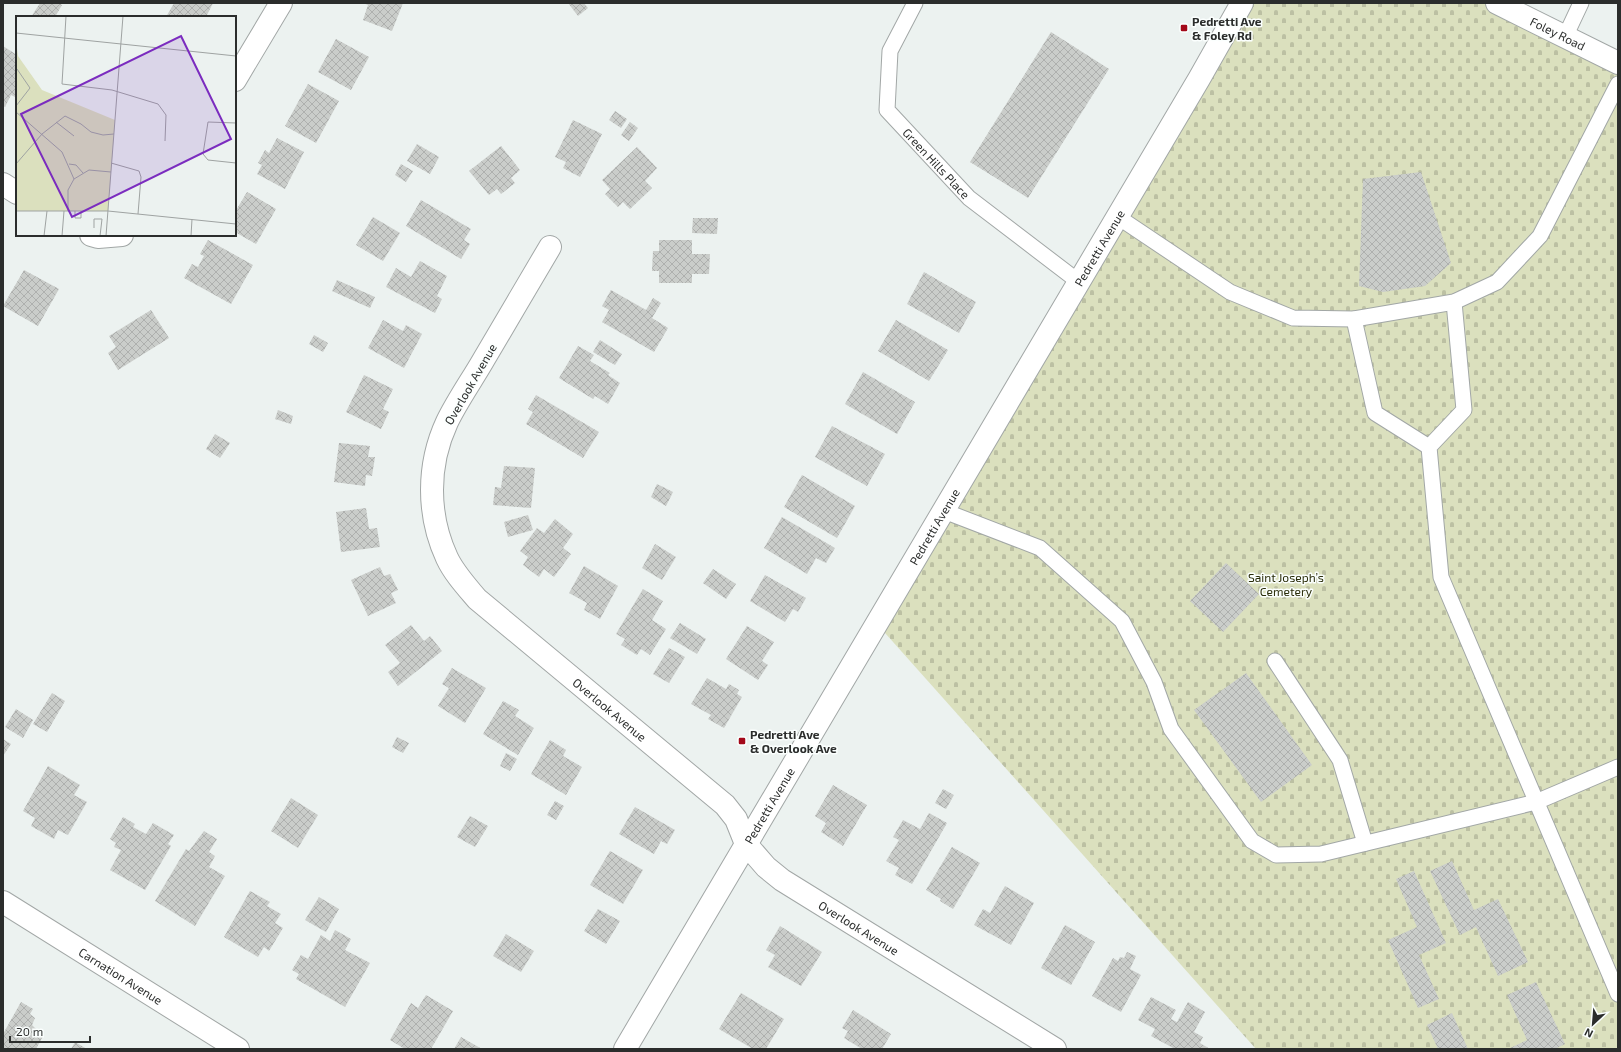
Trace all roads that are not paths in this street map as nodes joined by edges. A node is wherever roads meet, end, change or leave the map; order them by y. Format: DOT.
graph roads {
  1 [pos="281,3"];
  2 [pos="915,3"];
  3 [pos="1242,3"];
  4 [pos="1581,3"];
  5 [pos="1511,6"];
  6 [pos="1566,37"];
  7 [pos="1618,63"];
  8 [pos="236,78"];
  9 [pos="1618,84"];
  10 [pos="3,184"];
  11 [pos="16,192"];
  12 [pos="1118,216"];
  13 [pos="95,236"];
  14 [pos="110,236"];
  15 [pos="550,247"];
  16 [pos="1079,282"];
  17 [pos="1454,302"];
  18 [pos="1354,319"];
  19 [pos="1429,447"];
  20 [pos="944,511"];
  21 [pos="1275,661"];
  22 [pos="1618,767"];
  23 [pos="1536,802"];
  24 [pos="1365,843"];
  25 [pos="746,844"];
  26 [pos="3,902"];
  27 [pos="1618,994"];
  28 [pos="238,1049"];
  29 [pos="625,1049"];
  30 [pos="1055,1049"];
  1 -- 8 [label="street"];
  2 -- 16 [label="lane, Green Hills Place"];
  3 -- 12 [label="street, Pedretti Avenue"];
  4 -- 6 [label="lane"];
  5 -- 6 [label="street, Foley Road"];
  6 -- 7 [label="street, Foley Road"];
  9 -- 17 [label="lane"];
  10 -- 11 [label="street"];
  12 -- 16 [label="street, Pedretti Avenue"];
  12 -- 18 [label="lane"];
  13 -- 14 [label="street"];
  15 -- 25 [label="street, Overlook Avenue"];
  16 -- 20 [label="street, Pedretti Avenue"];
  17 -- 18 [label="lane"];
  17 -- 19 [label="lane"];
  18 -- 19 [label="lane"];
  19 -- 23 [label="lane"];
  20 -- 24 [label="lane"];
  20 -- 25 [label="street, Pedretti Avenue"];
  21 -- 24 [label="lane"];
  22 -- 23 [label="lane"];
  23 -- 24 [label="lane"];
  23 -- 27 [label="lane"];
  25 -- 29 [label="street, Pedretti Avenue"];
  25 -- 30 [label="street, Overlook Avenue"];
  26 -- 28 [label="street, Carnation Avenue"];
}
